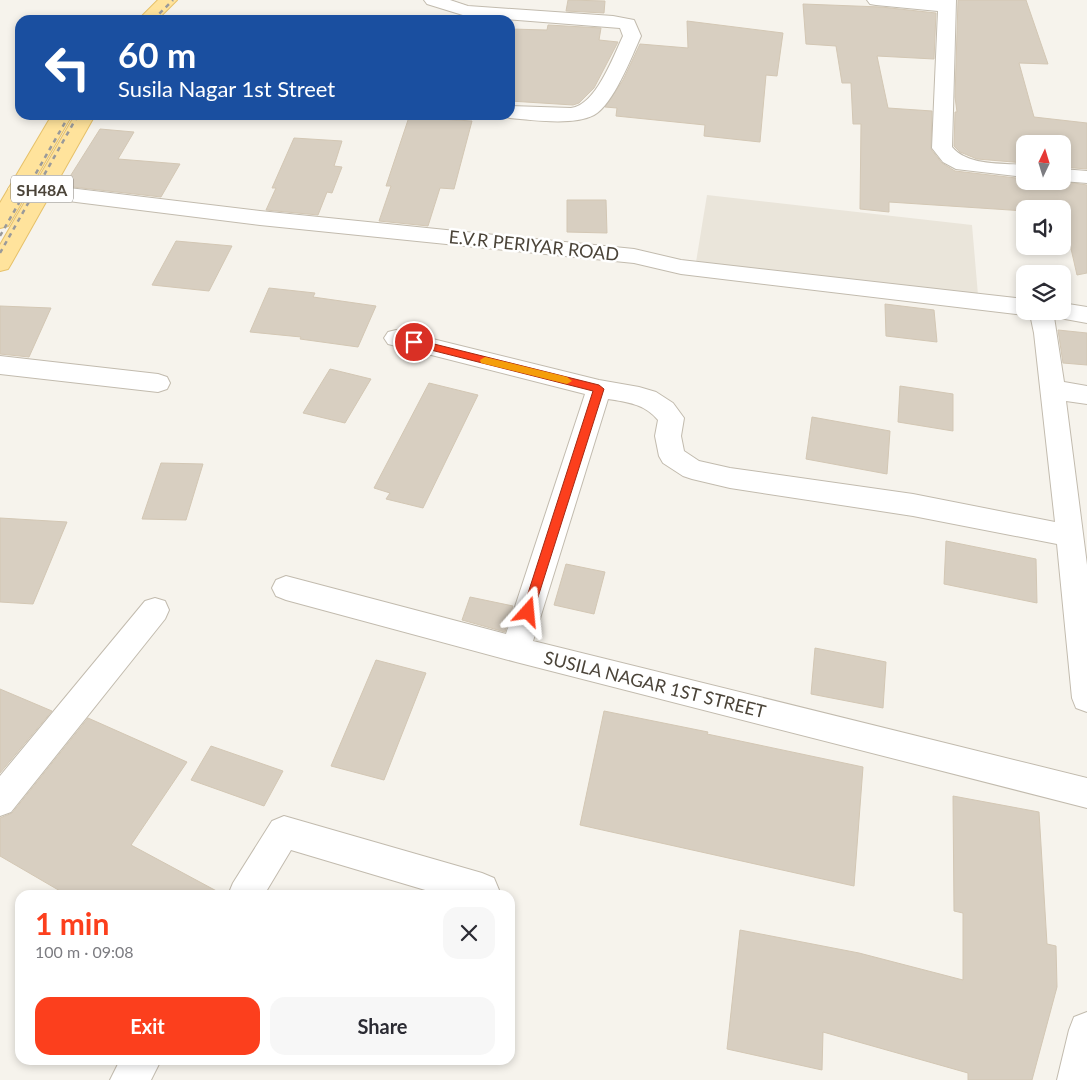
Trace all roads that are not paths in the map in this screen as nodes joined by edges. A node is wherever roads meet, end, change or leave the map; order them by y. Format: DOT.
graph roads {
  1 [pos="168,0"];
  2 [pos="187,0"];
  3 [pos="433,0"];
  4 [pos="876,0"];
  5 [pos="947,3"];
  6 [pos="153,15"];
  7 [pos="172,15"];
  8 [pos="515,112"];
  9 [pos="59,120"];
  10 [pos="82,120"];
  11 [pos="1016,170"];
  12 [pos="1071,176"];
  13 [pos="1087,177"];
  14 [pos="19,189"];
  15 [pos="41,190"];
  16 [pos="0,221"];
  17 [pos="0,264"];
  18 [pos="1016,306"];
  19 [pos="1071,313"];
  20 [pos="1087,315"];
  21 [pos="1043,320"];
  22 [pos="396,338"];
  23 [pos="0,365"];
  24 [pos="158,383"];
  25 [pos="599,389"];
  26 [pos="1052,389"];
  27 [pos="1087,395"];
  28 [pos="1070,536"];
  29 [pos="286,588"];
  30 [pos="155,610"];
  31 [pos="516,649"];
  32 [pos="1084,651"];
  33 [pos="1087,698"];
  34 [pos="1087,793"];
  35 [pos="0,801"];
  36 [pos="247,890"];
  37 [pos="482,890"];
  38 [pos="1087,1030"];
  39 [pos="139,1065"];
  40 [pos="129,1080"];
  41 [pos="1076,1080"];
  1 -- 6 [label="main road"];
  2 -- 7 [label="main road"];
  3 -- 8 [label="street"];
  4 -- 5 [label="street"];
  5 -- 11 [label="street"];
  9 -- 14 [label="main road, SH48A"];
  10 -- 15 [label="main road, SH48A"];
  12 -- 13 [label="street"];
  14 -- 15 [label="street, E.V.R PERIYAR ROAD"];
  14 -- 16 [label="main road, SH48A"];
  15 -- 17 [label="main road, SH48A"];
  15 -- 18 [label="street, E.V.R PERIYAR ROAD"];
  19 -- 20 [label="street"];
  21 -- 26 [label="street"];
  22 -- 25 [label="street"];
  23 -- 24 [label="street"];
  25 -- 28 [label="street"];
  25 -- 31 [label="street"];
  26 -- 27 [label="street"];
  26 -- 28 [label="street"];
  28 -- 32 [label="street"];
  29 -- 31 [label="street, SUSILA NAGAR 1ST STREET"];
  30 -- 35 [label="street"];
  31 -- 34 [label="street, SUSILA NAGAR 1ST STREET"];
  32 -- 33 [label="street"];
  36 -- 37 [label="street"];
  38 -- 41 [label="street"];
  39 -- 40 [label="street"];
}
